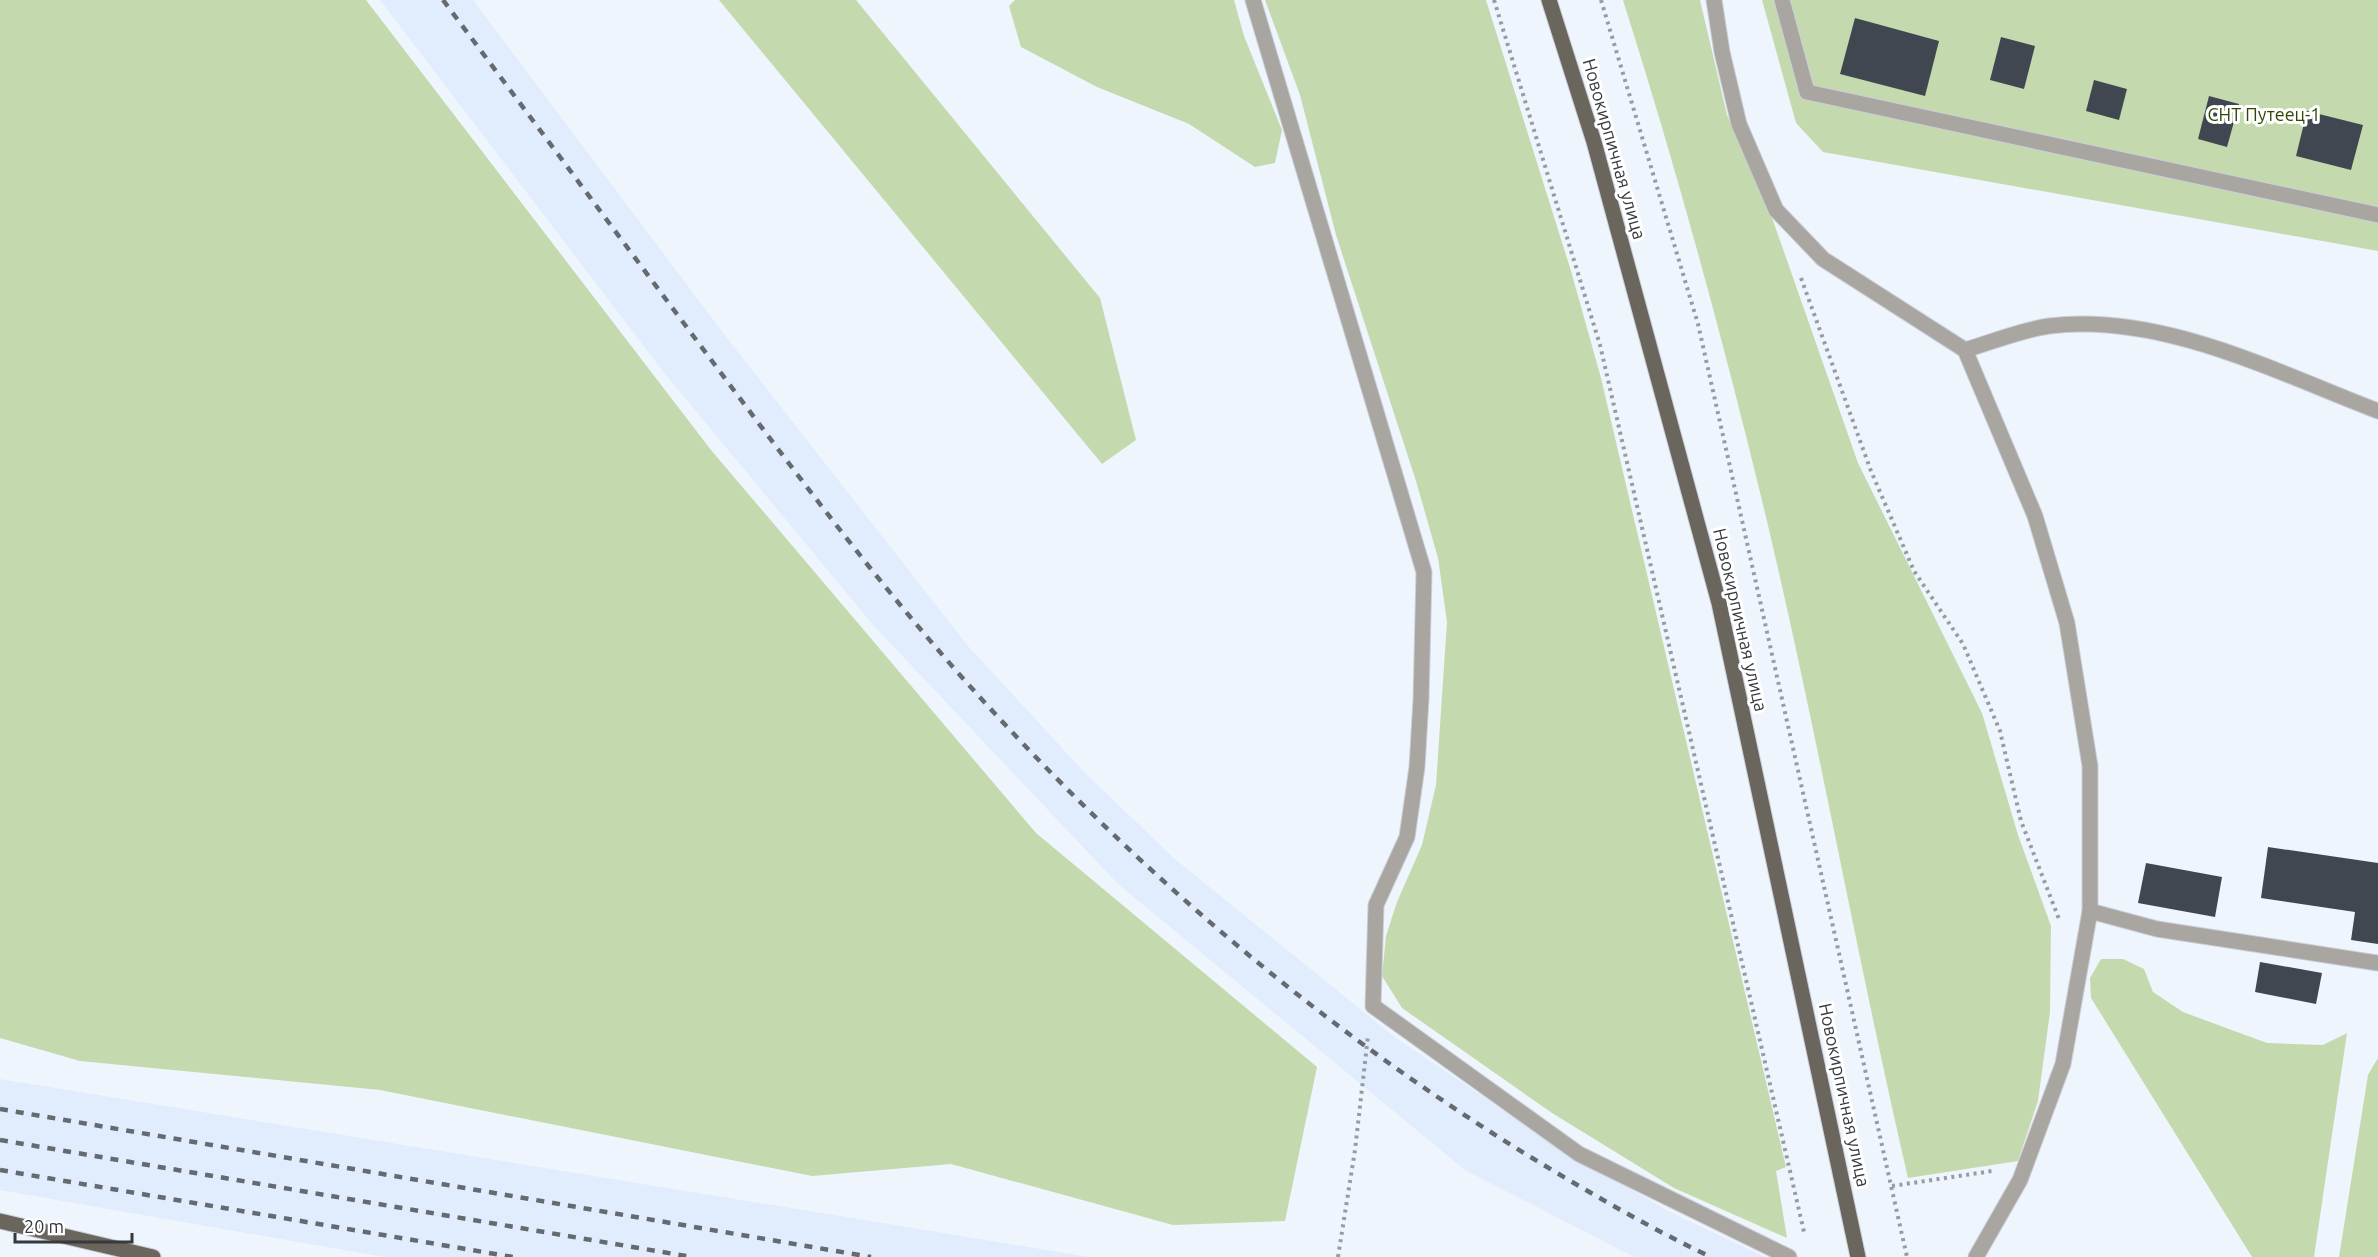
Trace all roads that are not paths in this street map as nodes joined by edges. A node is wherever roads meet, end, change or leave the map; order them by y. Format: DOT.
graph roads {
  1 [pos="1253,0"];
  2 [pos="1550,0"];
  3 [pos="1714,0"];
  4 [pos="1782,0"];
  5 [pos="2378,215"];
  6 [pos="1965,350"];
  7 [pos="2378,411"];
  8 [pos="2090,911"];
  9 [pos="2378,963"];
  10 [pos="0,1221"];
  11 [pos="153,1257"];
  12 [pos="1789,1257"];
  13 [pos="1858,1257"];
  14 [pos="1976,1257"];
  1 -- 12 [label="street"];
  2 -- 13 [label="main road, Новокирпичная улица"];
  3 -- 6 [label="street"];
  4 -- 5 [label="street"];
  6 -- 7 [label="street"];
  6 -- 8 [label="street"];
  8 -- 9 [label="street"];
  8 -- 14 [label="street"];
  10 -- 11 [label="main road"];
}
